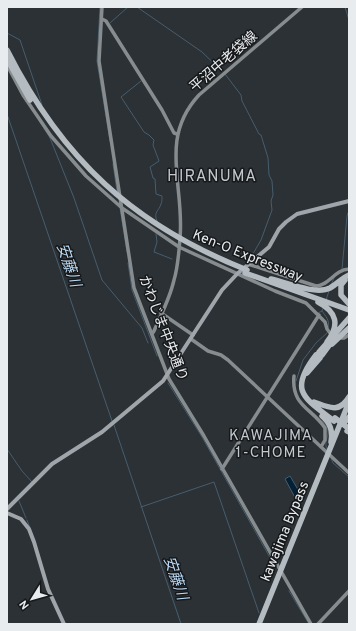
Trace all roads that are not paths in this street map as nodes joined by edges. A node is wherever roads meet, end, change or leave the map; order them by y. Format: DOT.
graph roads {
  1 [pos="102,7"];
  2 [pos="302,7"];
  3 [pos="102,19"];
  4 [pos="7,50"];
  5 [pos="7,59"];
  6 [pos="7,65"];
  7 [pos="177,134"];
  8 [pos="349,201"];
  9 [pos="122,208"];
  10 [pos="179,247"];
  11 [pos="247,269"];
  12 [pos="349,269"];
  13 [pos="237,274"];
  14 [pos="349,276"];
  15 [pos="268,278"];
  16 [pos="306,295"];
  17 [pos="326,300"];
  18 [pos="349,304"];
  19 [pos="349,309"];
  20 [pos="161,313"];
  21 [pos="318,314"];
  22 [pos="349,320"];
  23 [pos="349,328"];
  24 [pos="328,331"];
  25 [pos="152,334"];
  26 [pos="349,335"];
  27 [pos="192,337"];
  28 [pos="341,338"];
  29 [pos="327,342"];
  30 [pos="321,354"];
  31 [pos="168,375"];
  32 [pos="294,376"];
  33 [pos="267,397"];
  34 [pos="349,397"];
  35 [pos="349,402"];
  36 [pos="313,403"];
  37 [pos="349,410"];
  38 [pos="349,416"];
  39 [pos="347,429"];
  40 [pos="321,447"];
  41 [pos="329,452"];
  42 [pos="222,469"];
  43 [pos="349,473"];
  44 [pos="7,510"];
  45 [pos="7,513"];
  46 [pos="281,573"];
  47 [pos="349,591"];
  48 [pos="64,624"];
  49 [pos="260,624"];
  50 [pos="311,624"];
  51 [pos="318,624"];
  1 -- 3 [label="street, かわじま中央通り"];
  2 -- 7 [label="street, 平沼中老袋線"];
  3 -- 7 [label="street"];
  3 -- 9 [label="street, かわじま中央通り"];
  4 -- 11 [label="highway, Ken-O Expressway, bridge"];
  5 -- 11 [label="highway, Ken-O Expressway, bridge"];
  6 -- 9 [label="street"];
  7 -- 10 [label="street, 平沼中老袋線"];
  8 -- 11 [label="main road"];
  9 -- 10 [label="street"];
  9 -- 25 [label="street, かわじま中央通り"];
  10 -- 13 [label="street"];
  10 -- 20 [label="street, 平沼中老袋線"];
  11 -- 12 [label="street"];
  11 -- 13 [label="main road"];
  11 -- 15 [label="highway, Ken-O Expressway"];
  11 -- 16 [label="highway, Ken-O Expressway"];
  13 -- 21 [label="street"];
  13 -- 27 [label="main road"];
  14 -- 15 [label="highway"];
  14 -- 18 [label="highway"];
  15 -- 17 [label="highway, Ken-O Expressway"];
  16 -- 17 [label="highway, Ken-O Expressway"];
  16 -- 29 [label="highway"];
  17 -- 19 [label="highway, Ken-O Expressway"];
  20 -- 25 [label="street, 平沼中老袋線"];
  20 -- 27 [label="street"];
  21 -- 24 [label="street"];
  21 -- 33 [label="street"];
  22 -- 29 [label="highway"];
  22 -- 30 [label="highway"];
  23 -- 30 [label="highway"];
  25 -- 31 [label="street, かわじま中央通り"];
  26 -- 28 [label="street"];
  27 -- 31 [label="main road"];
  27 -- 33 [label="street"];
  29 -- 30 [label="highway"];
  30 -- 36 [label="highway"];
  31 -- 42 [label="street, かわじま中央通り"];
  31 -- 44 [label="main road"];
  32 -- 40 [label="street"];
  33 -- 40 [label="street"];
  33 -- 42 [label="street"];
  34 -- 36 [label="highway"];
  35 -- 41 [label="highway, kawajima Bypass"];
  36 -- 39 [label="highway, bridge"];
  36 -- 41 [label="highway"];
  37 -- 39 [label="highway, kawajima Bypass"];
  38 -- 39 [label="highway"];
  39 -- 41 [label="highway, kawajima Bypass"];
  40 -- 41 [label="street"];
  41 -- 43 [label="street"];
  41 -- 46 [label="highway, kawajima Bypass"];
  42 -- 46 [label="street, かわじま中央通り"];
  45 -- 48 [label="main road"];
  46 -- 49 [label="highway, kawajima Bypass"];
  46 -- 50 [label="street, かわじま中央通り"];
  47 -- 51 [label="street"];
}
